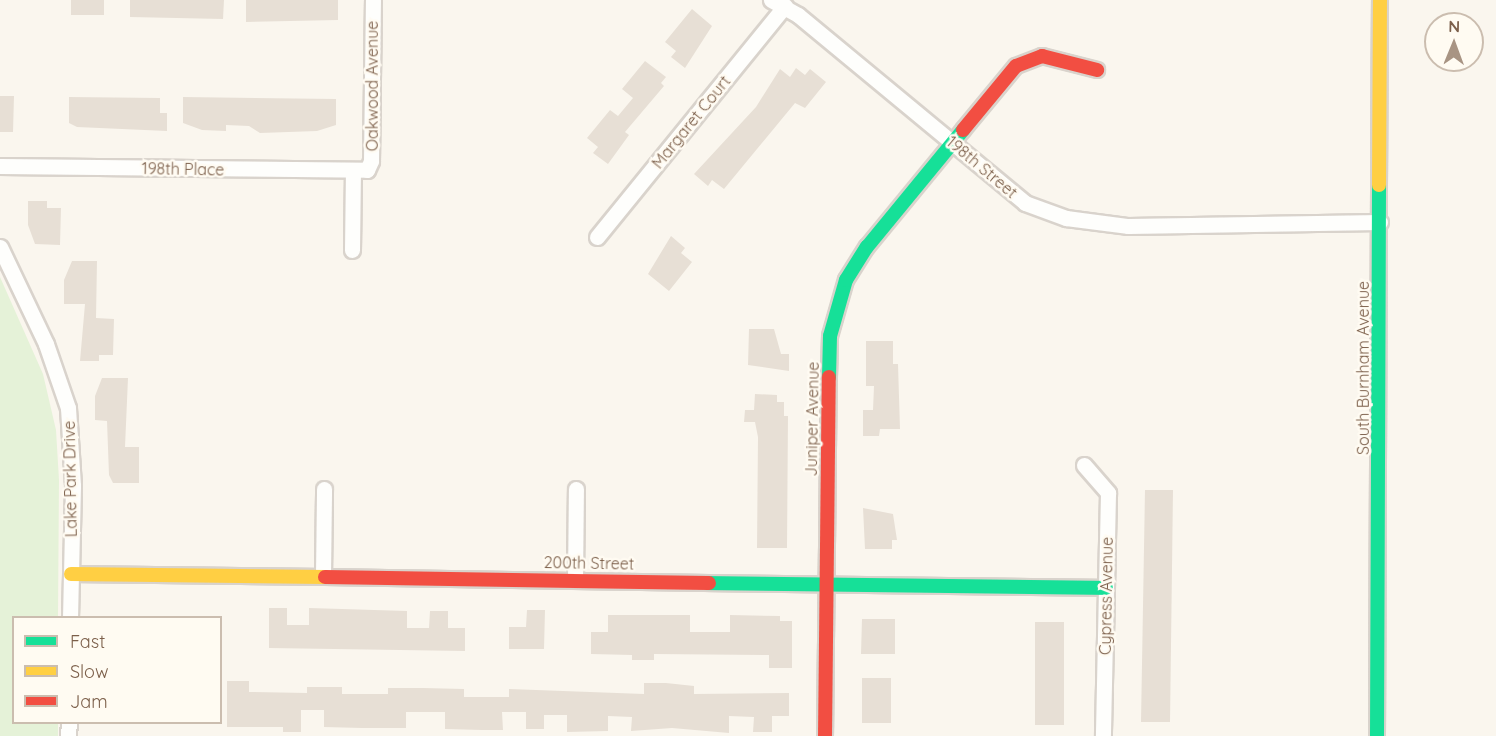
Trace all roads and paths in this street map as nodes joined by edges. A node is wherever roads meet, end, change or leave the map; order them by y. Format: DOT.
graph roads {
  1 [pos="373,0"];
  2 [pos="1380,0"];
  3 [pos="778,3"];
  4 [pos="1098,70"];
  5 [pos="954,144"];
  6 [pos="0,165"];
  7 [pos="360,171"];
  8 [pos="1380,222"];
  9 [pos="597,237"];
  10 [pos="0,247"];
  11 [pos="352,250"];
  12 [pos="1084,465"];
  13 [pos="324,489"];
  14 [pos="576,489"];
  15 [pos="71,574"];
  16 [pos="323,575"];
  17 [pos="574,579"];
  18 [pos="826,583"];
  19 [pos="1106,588"];
  20 [pos="70,616"];
  21 [pos="825,736"];
  22 [pos="1103,736"];
  23 [pos="1377,736"];
  1 -- 7 [label="street, Oakwood Avenue"];
  2 -- 8 [label="street, South Burnham Avenue"];
  3 -- 5 [label="street, 198th Street"];
  3 -- 9 [label="street, Margaret Court"];
  4 -- 5 [label="street, Juniper Avenue"];
  5 -- 8 [label="street, 198th Street"];
  5 -- 18 [label="street, Juniper Avenue"];
  6 -- 7 [label="street, 198th Place"];
  7 -- 11 [label="street, Oakwood Avenue"];
  8 -- 23 [label="street, South Burnham Avenue"];
  10 -- 15 [label="street, Lake Park Drive"];
  12 -- 19 [label="street, Cypress Avenue"];
  13 -- 16 [label="street"];
  14 -- 17 [label="street"];
  15 -- 16 [label="street, 200th Street"];
  15 -- 20 [label="street, Lake Park Drive"];
  16 -- 17 [label="street, 200th Street"];
  17 -- 18 [label="street, 200th Street"];
  18 -- 19 [label="street, 200th Street"];
  18 -- 21 [label="street, Juniper Avenue"];
  19 -- 22 [label="street, Cypress Avenue"];
}
